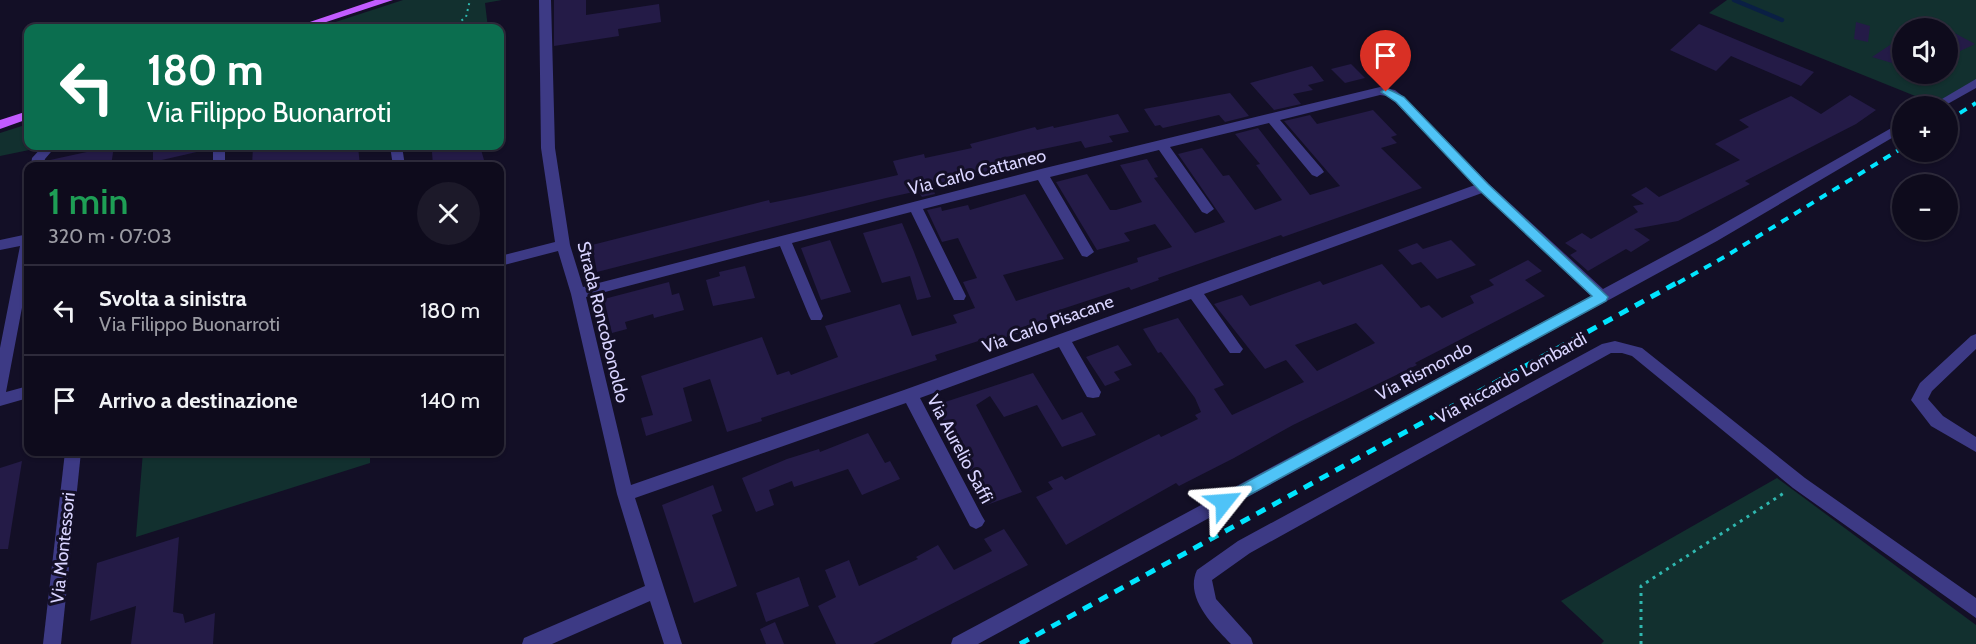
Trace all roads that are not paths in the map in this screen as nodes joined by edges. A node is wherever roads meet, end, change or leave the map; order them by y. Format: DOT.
graph roads {
  1 [pos="387,0"];
  2 [pos="545,0"];
  3 [pos="311,24"];
  4 [pos="1976,83"];
  5 [pos="1953,96"];
  6 [pos="24,116"];
  7 [pos="1270,117"];
  8 [pos="0,124"];
  9 [pos="1892,132"];
  10 [pos="1161,144"];
  11 [pos="1317,172"];
  12 [pos="1041,174"];
  13 [pos="1484,187"];
  14 [pos="915,206"];
  15 [pos="1207,209"];
  16 [pos="24,240"];
  17 [pos="784,240"];
  18 [pos="0,245"];
  19 [pos="563,245"];
  20 [pos="1087,252"];
  21 [pos="24,260"];
  22 [pos="504,260"];
  23 [pos="1193,291"];
  24 [pos="578,294"];
  25 [pos="959,296"];
  26 [pos="1602,297"];
  27 [pos="816,316"];
  28 [pos="1062,339"];
  29 [pos="1976,340"];
  30 [pos="1235,349"];
  31 [pos="0,388"];
  32 [pos="1093,392"];
  33 [pos="24,393"];
  34 [pos="910,395"];
  35 [pos="0,400"];
  36 [pos="1976,445"];
  37 [pos="73,456"];
  38 [pos="625,494"];
  39 [pos="976,520"];
  40 [pos="654,591"];
  41 [pos="1976,609"];
  42 [pos="52,644"];
  43 [pos="531,644"];
  44 [pos="673,644"];
  45 [pos="960,644"];
  46 [pos="1244,644"];
  1 -- 3 [label="main road"];
  2 -- 19 [label="street, Strada Roncobonoldo"];
  4 -- 5 [label="street"];
  6 -- 8 [label="main road"];
  7 -- 10 [label="street, Via Carlo Cattaneo"];
  7 -- 11 [label="street"];
  7 -- 13 [label="street, Via Carlo Cattaneo"];
  9 -- 26 [label="street, Via Rismondo"];
  10 -- 12 [label="street, Via Carlo Cattaneo"];
  10 -- 15 [label="street"];
  12 -- 14 [label="street, Via Carlo Cattaneo"];
  12 -- 20 [label="street"];
  13 -- 23 [label="street, Via Carlo Pisacane"];
  13 -- 26 [label="street"];
  14 -- 17 [label="street, Via Carlo Cattaneo"];
  14 -- 25 [label="street"];
  16 -- 18 [label="street"];
  17 -- 24 [label="street, Via Carlo Cattaneo"];
  17 -- 27 [label="street"];
  19 -- 22 [label="street"];
  19 -- 24 [label="street, Strada Roncobonoldo"];
  21 -- 31 [label="street"];
  23 -- 28 [label="street, Via Carlo Pisacane"];
  23 -- 30 [label="street"];
  24 -- 38 [label="street, Strada Roncobonoldo"];
  26 -- 45 [label="street, Via Rismondo"];
  28 -- 32 [label="street"];
  28 -- 34 [label="street, Via Carlo Pisacane"];
  29 -- 36 [label="street"];
  33 -- 35 [label="street"];
  34 -- 38 [label="street, Via Carlo Pisacane"];
  34 -- 39 [label="street, Via Aurelio Saffi"];
  37 -- 42 [label="street, Via Montessori"];
  38 -- 40 [label="street, Strada Roncobonoldo"];
  40 -- 43 [label="street"];
  40 -- 44 [label="street, Strada Roncobonoldo"];
  41 -- 46 [label="street, Via Riccardo Lombardi"];
}
